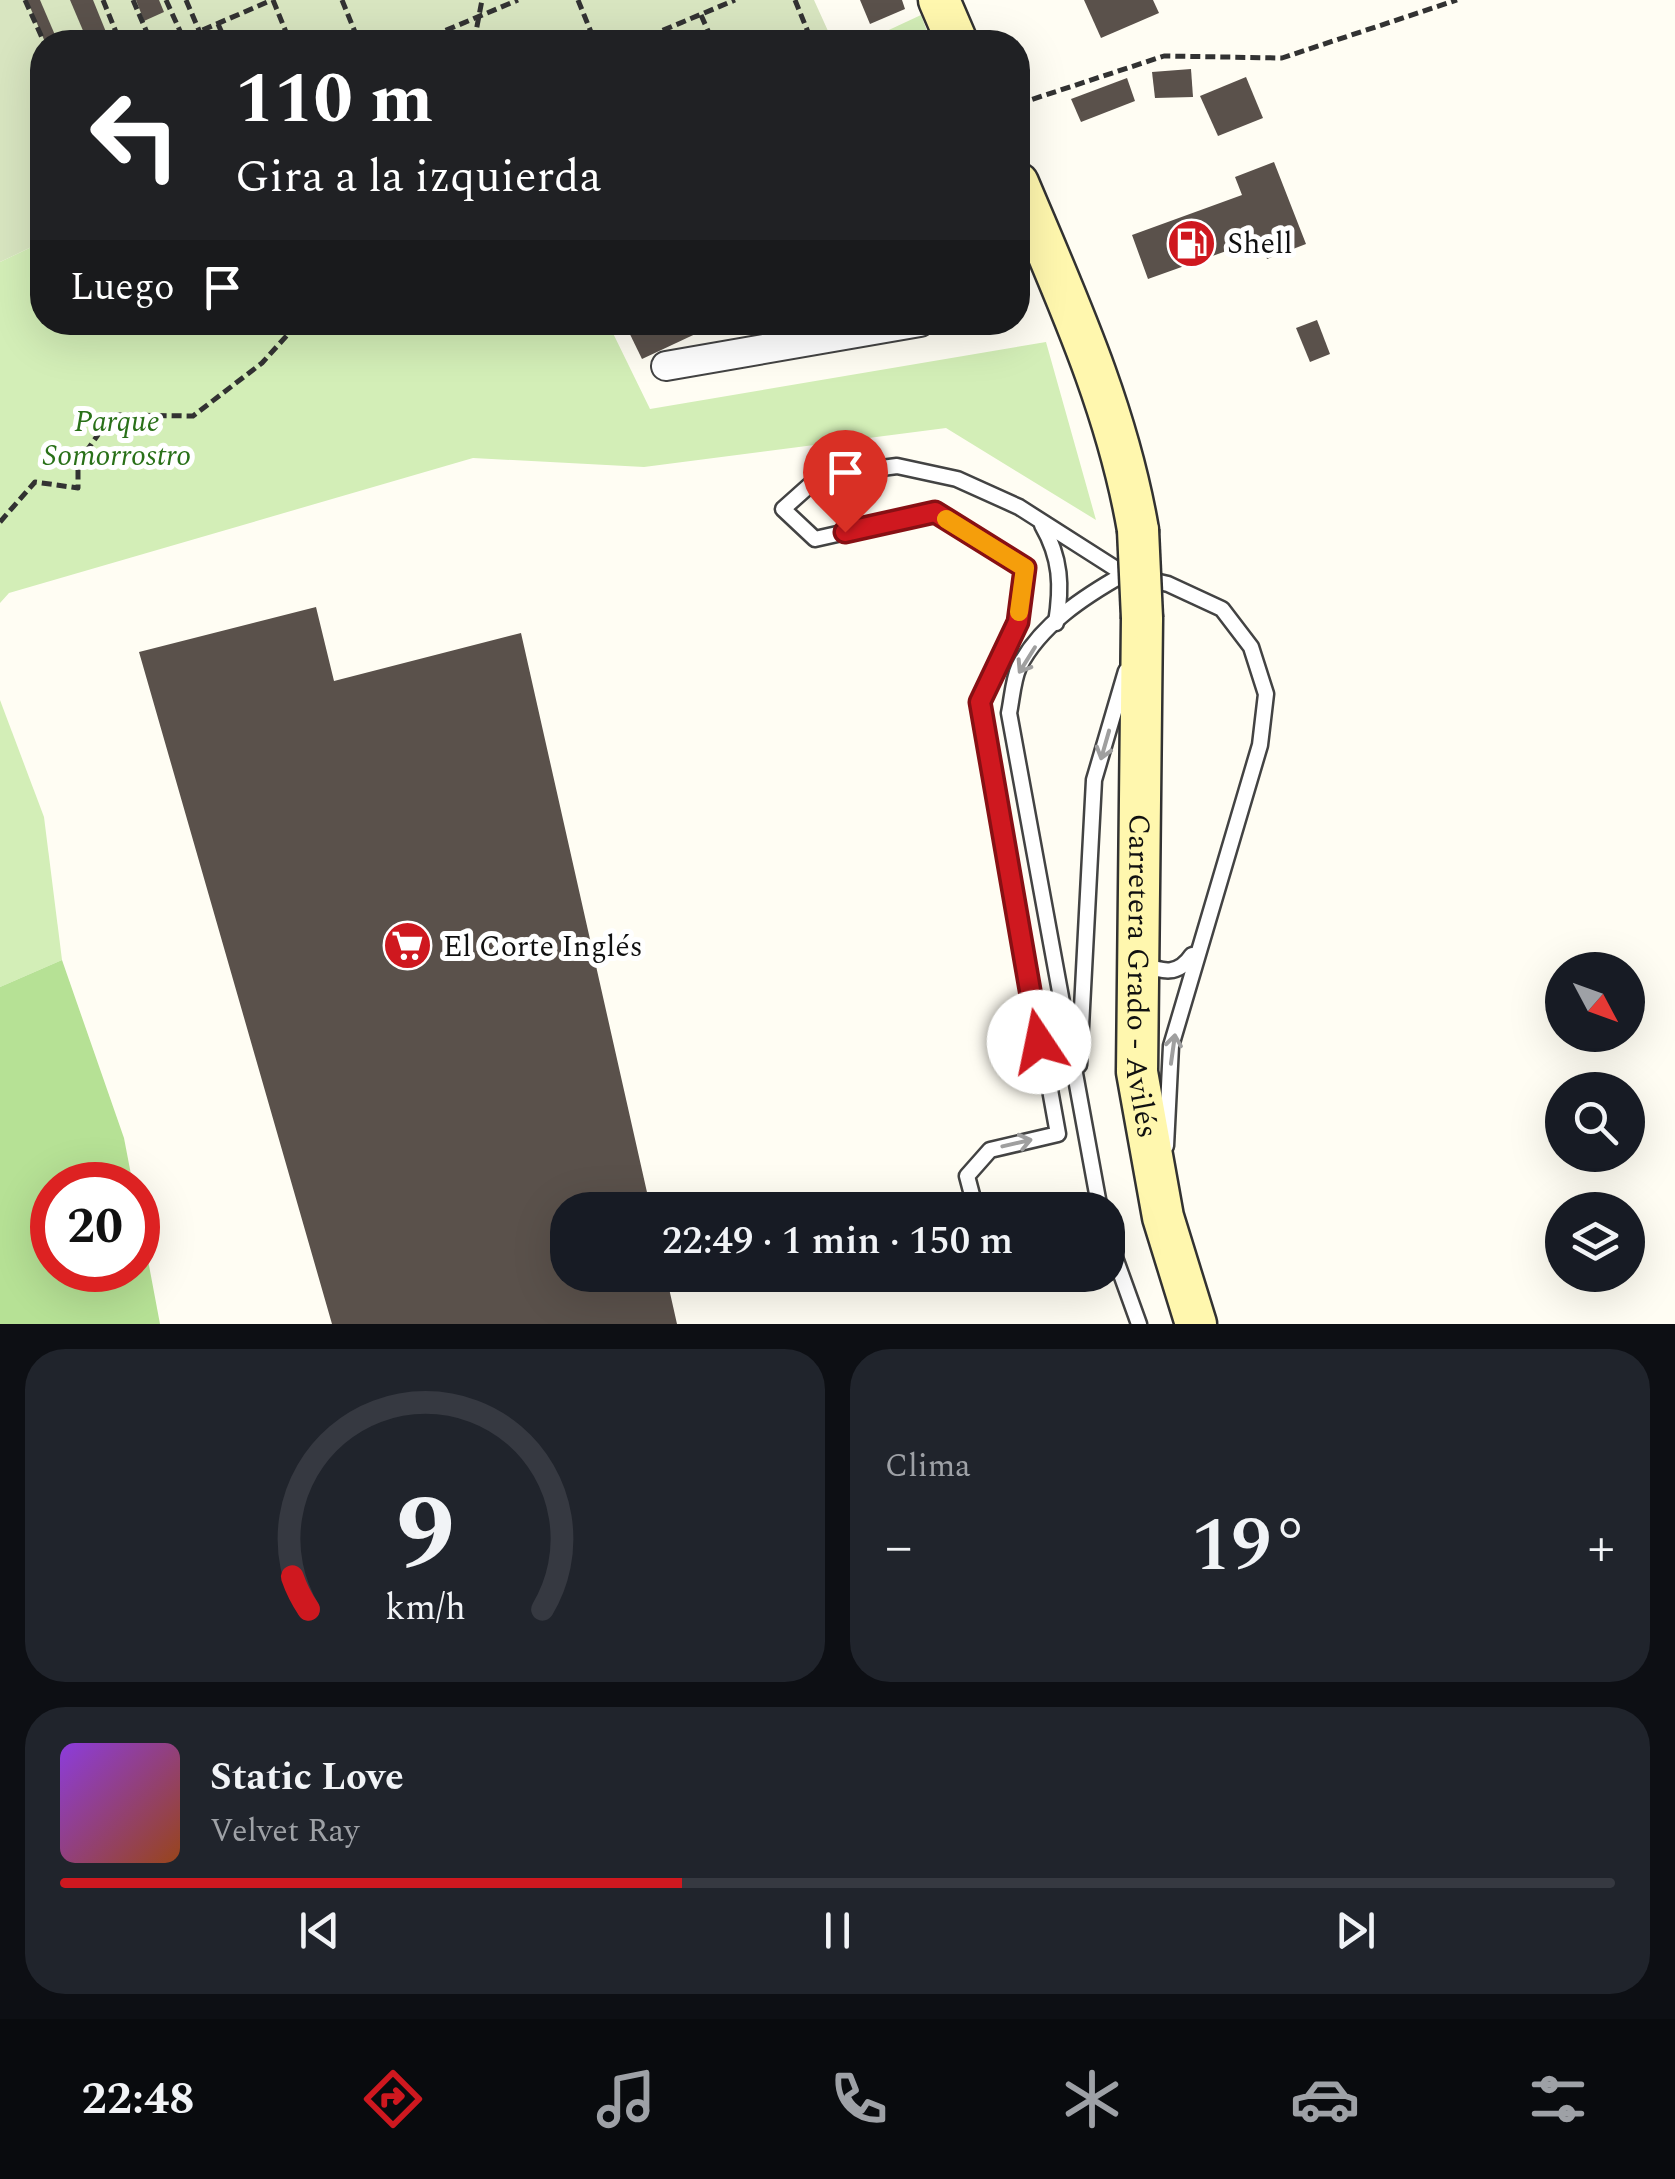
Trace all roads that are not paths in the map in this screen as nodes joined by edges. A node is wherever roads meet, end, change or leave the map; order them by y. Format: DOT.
graph roads {
  1 [pos="939,0"];
  2 [pos="952,30"];
  3 [pos="1030,212"];
  4 [pos="845,335"];
  5 [pos="666,366"];
  6 [pos="1040,520"];
  7 [pos="1124,574"];
  8 [pos="1142,618"];
  9 [pos="1056,622"];
  10 [pos="1198,946"];
  11 [pos="1137,962"];
  12 [pos="1078,1088"];
  13 [pos="971,1192"];
  14 [pos="1097,1192"];
  15 [pos="1163,1216"];
  16 [pos="1125,1285"];
  17 [pos="1139,1324"];
  18 [pos="1196,1324"];
  1 -- 2 [label="main road"];
  3 -- 8 [label="main road, Carretera Grado - Avilés, bridge"];
  4 -- 5 [label="street"];
  6 -- 7 [label="lane"];
  6 -- 9 [label="lane"];
  13 -- 6 [label="lane, one-way"];
  7 -- 9 [label="lane"];
  7 -- 10 [label="lane"];
  8 -- 11 [label="main road, Carretera Grado - Avilés"];
  8 -- 12 [label="lane, one-way"];
  9 -- 12 [label="lane, one-way"];
  10 -- 11 [label="lane"];
  15 -- 10 [label="lane, one-way"];
  11 -- 15 [label="main road, Carretera Grado - Avilés"];
  12 -- 14 [label="lane"];
  15 -- 18 [label="main road, Carretera Grado - Avilés"];
  16 -- 17 [label="lane"];
}
